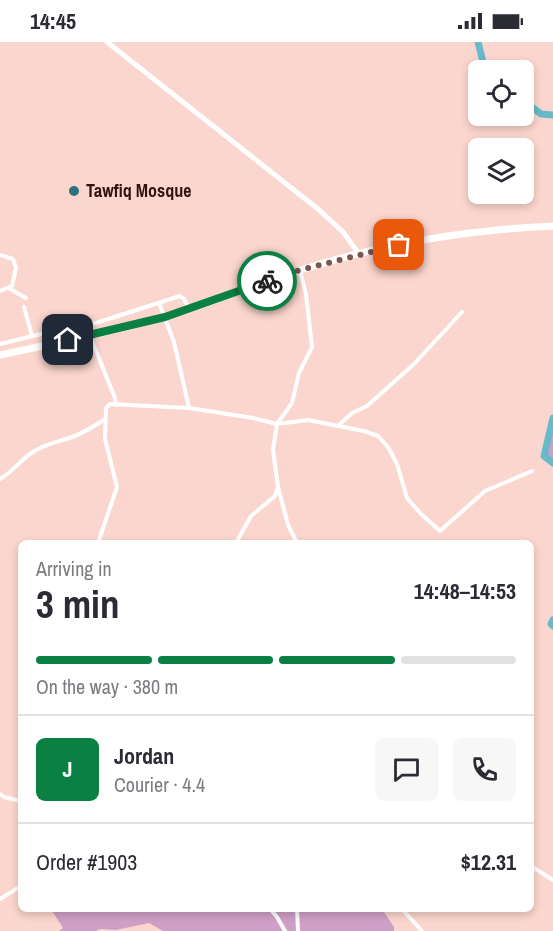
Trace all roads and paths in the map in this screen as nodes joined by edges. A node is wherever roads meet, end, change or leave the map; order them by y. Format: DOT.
graph roads {
  1 [pos="107,42"];
  2 [pos="553,226"];
  3 [pos="359,254"];
  4 [pos="0,255"];
  5 [pos="300,270"];
  6 [pos="9,288"];
  7 [pos="0,291"];
  8 [pos="26,298"];
  9 [pos="159,303"];
  10 [pos="24,308"];
  11 [pos="189,309"];
  12 [pos="462,312"];
  13 [pos="165,317"];
  14 [pos="90,335"];
  15 [pos="32,336"];
  16 [pos="0,344"];
  17 [pos="0,355"];
  18 [pos="116,405"];
  19 [pos="189,408"];
  20 [pos="105,418"];
  21 [pos="277,424"];
  22 [pos="338,425"];
  23 [pos="532,471"];
  24 [pos="0,479"];
  25 [pos="278,487"];
  26 [pos="99,540"];
  27 [pos="238,540"];
  28 [pos="296,540"];
  29 [pos="0,794"];
  30 [pos="18,800"];
  31 [pos="534,868"];
  32 [pos="553,880"];
  33 [pos="18,888"];
  34 [pos="0,899"];
  35 [pos="273,912"];
  36 [pos="297,912"];
  37 [pos="405,912"];
  38 [pos="285,931"];
  39 [pos="298,931"];
  40 [pos="422,931"];
  1 -- 3 [label="street"];
  2 -- 3 [label="highway"];
  3 -- 5 [label="highway"];
  4 -- 6 [label="street"];
  5 -- 11 [label="highway"];
  5 -- 21 [label="street"];
  6 -- 7 [label="street"];
  6 -- 8 [label="street"];
  9 -- 11 [label="street"];
  9 -- 13 [label="street"];
  9 -- 15 [label="street"];
  10 -- 15 [label="street"];
  11 -- 13 [label="highway"];
  12 -- 22 [label="street"];
  13 -- 14 [label="highway"];
  13 -- 19 [label="street"];
  14 -- 17 [label="highway"];
  14 -- 18 [label="street"];
  15 -- 16 [label="street"];
  18 -- 19 [label="street"];
  18 -- 20 [label="street"];
  19 -- 21 [label="street"];
  20 -- 24 [label="street"];
  20 -- 26 [label="street"];
  21 -- 22 [label="street"];
  21 -- 25 [label="street"];
  22 -- 23 [label="street"];
  25 -- 27 [label="street"];
  25 -- 28 [label="street"];
  29 -- 30 [label="street"];
  31 -- 32 [label="street"];
  33 -- 34 [label="street"];
  35 -- 38 [label="street"];
  36 -- 39 [label="street"];
  37 -- 40 [label="street"];
}
